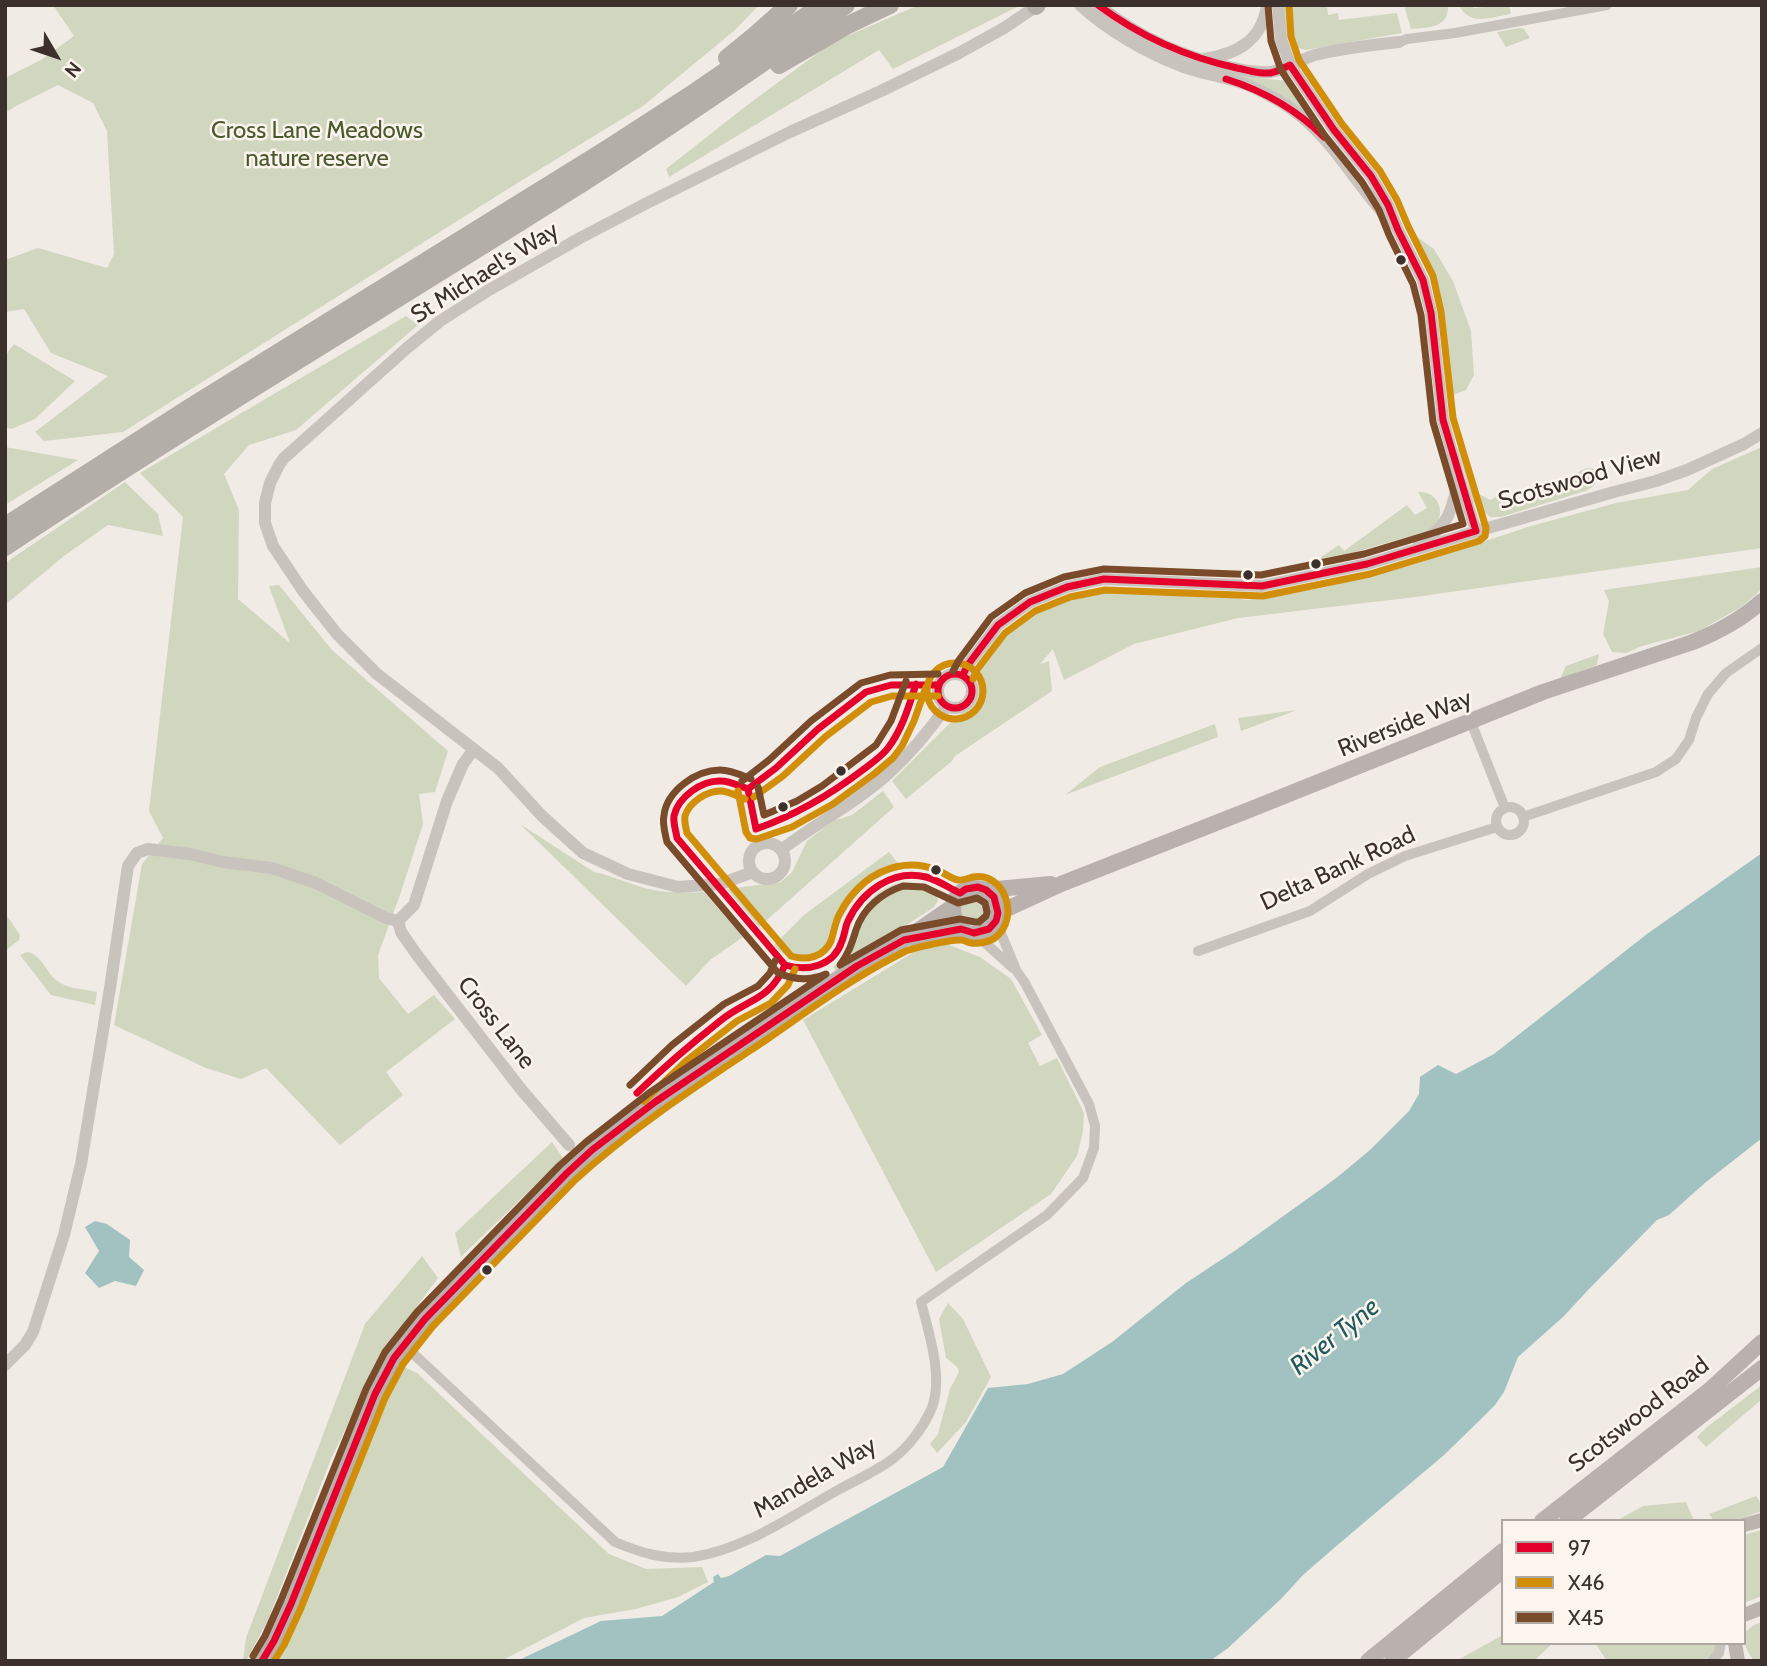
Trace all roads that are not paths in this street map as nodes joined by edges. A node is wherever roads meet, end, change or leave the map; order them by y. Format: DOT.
graph roads {
  1 [pos="789,5"];
  2 [pos="822,5"];
  3 [pos="846,5"];
  4 [pos="890,5"];
  5 [pos="1080,5"];
  6 [pos="1098,5"];
  7 [pos="1267,5"];
  8 [pos="1278,5"];
  9 [pos="1607,5"];
  10 [pos="1037,6"];
  11 [pos="1399,42"];
  12 [pos="1200,59"];
  13 [pos="1184,60"];
  14 [pos="1290,65"];
  15 [pos="1334,130"];
  16 [pos="1345,163"];
  17 [pos="605,168"];
  18 [pos="559,178"];
  19 [pos="1398,230"];
  20 [pos="1762,433"];
  21 [pos="1762,439"];
  22 [pos="1744,444"];
  23 [pos="1459,478"];
  24 [pos="5,526"];
  25 [pos="1476,531"];
  26 [pos="5,547"];
  27 [pos="1367,564"];
  28 [pos="1762,601"];
  29 [pos="1762,648"];
  30 [pos="963,675"];
  31 [pos="946,707"];
  32 [pos="1471,722"];
  33 [pos="474,749"];
  34 [pos="1505,808"];
  35 [pos="1523,817"];
  36 [pos="1497,827"];
  37 [pos="782,850"];
  38 [pos="753,873"];
  39 [pos="1061,884"];
  40 [pos="986,890"];
  41 [pos="952,907"];
  42 [pos="997,917"];
  43 [pos="398,921"];
  44 [pos="967,931"];
  45 [pos="904,940"];
  46 [pos="1198,951"];
  47 [pos="1016,970"];
  48 [pos="569,1145"];
  49 [pos="1762,1342"];
  50 [pos="404,1345"];
  51 [pos="5,1366"];
  52 [pos="1762,1368"];
  53 [pos="1572,1514"];
  54 [pos="1551,1519"];
  55 [pos="1501,1554"];
  56 [pos="1501,1572"];
  57 [pos="1721,1645"];
  58 [pos="262,1661"];
  59 [pos="1368,1661"];
  60 [pos="1392,1661"];
  61 [pos="1712,1661"];
  1 -- 18 [label="highway"];
  2 -- 18 [label="highway"];
  3 -- 17 [label="highway"];
  4 -- 17 [label="highway"];
  5 -- 13 [label="street"];
  6 -- 13 [label="street"];
  7 -- 12 [label="street"];
  8 -- 14 [label="street"];
  9 -- 11 [label="street"];
  10 -- 33 [label="street, St Michael's Way"];
  11 -- 14 [label="street"];
  12 -- 13 [label="street"];
  12 -- 14 [label="street"];
  13 -- 16 [label="street"];
  14 -- 15 [label="street"];
  15 -- 16 [label="street"];
  15 -- 19 [label="street"];
  16 -- 19 [label="street"];
  17 -- 26 [label="highway"];
  18 -- 24 [label="highway"];
  19 -- 23 [label="street"];
  20 -- 22 [label="street, Scotswood View"];
  21 -- 22 [label="street, Scotswood View"];
  22 -- 25 [label="street, Scotswood View"];
  23 -- 25 [label="street"];
  23 -- 27 [label="street"];
  25 -- 27 [label="street, Scotswood View"];
  27 -- 30 [label="street, Scotswood View"];
  28 -- 32 [label="main road, Riverside Way"];
  29 -- 35 [label="street"];
  30 -- 31 [label="street"];
  30 -- 31 [label="street"];
  31 -- 37 [label="street"];
  32 -- 34 [label="street"];
  32 -- 39 [label="main road, Riverside Way"];
  33 -- 38 [label="street"];
  33 -- 43 [label="street"];
  34 -- 35 [label="street"];
  34 -- 36 [label="street"];
  35 -- 36 [label="street, Delta Bank Road"];
  36 -- 46 [label="street, Delta Bank Road"];
  37 -- 38 [label="street"];
  37 -- 38 [label="street"];
  39 -- 40 [label="main road"];
  39 -- 42 [label="main road"];
  40 -- 41 [label="main road"];
  40 -- 42 [label="main road"];
  41 -- 44 [label="main road"];
  41 -- 45 [label="main road"];
  42 -- 44 [label="main road"];
  42 -- 47 [label="street, Mandela Way"];
  43 -- 48 [label="street, Cross Lane"];
  43 -- 51 [label="street"];
  44 -- 45 [label="main road"];
  44 -- 47 [label="street, Mandela Way"];
  45 -- 50 [label="main road"];
  47 -- 50 [label="street, Mandela Way"];
  49 -- 53 [label="main road, Scotswood Road"];
  50 -- 58 [label="main road"];
  52 -- 53 [label="main road, Scotswood Road"];
  53 -- 54 [label="main road, Scotswood Road"];
  55 -- 59 [label="main road"];
  56 -- 60 [label="main road"];
  57 -- 61 [label="street"];
}
